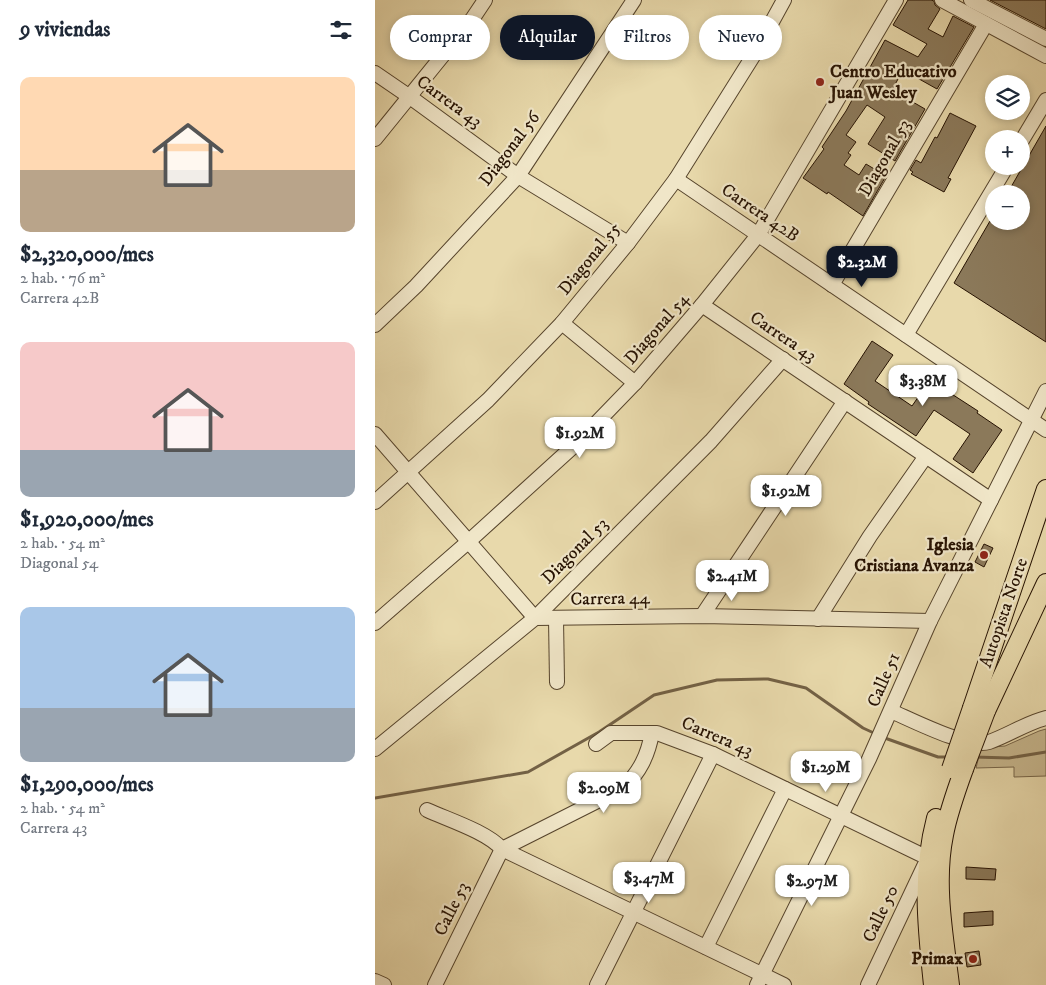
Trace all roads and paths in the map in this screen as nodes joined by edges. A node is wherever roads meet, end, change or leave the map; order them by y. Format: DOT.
graph roads {
  1 [pos="485,0"];
  2 [pos="634,0"];
  3 [pos="784,0"];
  4 [pos="896,0"];
  5 [pos="942,0"];
  6 [pos="971,0"];
  7 [pos="986,24"];
  8 [pos="1046,39"];
  9 [pos="1046,56"];
  10 [pos="375,73"];
  11 [pos="410,96"];
  12 [pos="1046,100"];
  13 [pos="1028,130"];
  14 [pos="375,138"];
  15 [pos="1002,175"];
  16 [pos="518,176"];
  17 [pos="676,179"];
  18 [pos="758,235"];
  19 [pos="628,242"];
  20 [pos="833,285"];
  21 [pos="702,305"];
  22 [pos="562,323"];
  23 [pos="375,326"];
  24 [pos="906,336"];
  25 [pos="783,359"];
  26 [pos="635,383"];
  27 [pos="1046,391"];
  28 [pos="845,402"];
  29 [pos="1031,420"];
  30 [pos="1046,430"];
  31 [pos="375,434"];
  32 [pos="926,456"];
  33 [pos="408,474"];
  34 [pos="1046,489"];
  35 [pos="991,500"];
  36 [pos="375,502"];
  37 [pos="468,542"];
  38 [pos="1046,583"];
  39 [pos="703,616"];
  40 [pos="535,618"];
  41 [pos="555,618"];
  42 [pos="818,619"];
  43 [pos="930,621"];
  44 [pos="375,623"];
  45 [pos="557,682"];
  46 [pos="979,709"];
  47 [pos="891,711"];
  48 [pos="1046,718"];
  49 [pos="652,733"];
  50 [pos="596,744"];
  51 [pos="375,749"];
  52 [pos="713,754"];
  53 [pos="957,769"];
  54 [pos="785,789"];
  55 [pos="427,810"];
  56 [pos="841,816"];
  57 [pos="502,849"];
  58 [pos="928,858"];
  59 [pos="633,913"];
  60 [pos="706,947"];
  61 [pos="759,980"];
  62 [pos="375,981"];
  63 [pos="384,985"];
  64 [pos="435,985"];
  65 [pos="597,985"];
  66 [pos="783,985"];
  67 [pos="868,985"];
  68 [pos="933,985"];
  69 [pos="951,985"];
  1 -- 11 [label="street"];
  2 -- 16 [label="street, Diagonal 56"];
  3 -- 17 [label="street, Diagonal 55"];
  4 -- 18 [label="street, Diagonal 54"];
  5 -- 7 [label="street"];
  6 -- 8 [label="street"];
  7 -- 9 [label="street"];
  7 -- 20 [label="street, Diagonal 53"];
  10 -- 11 [label="street, Carrera 43"];
  11 -- 14 [label="street"];
  11 -- 16 [label="street, Carrera 43"];
  12 -- 13 [label="street"];
  15 -- 24 [label="street"];
  16 -- 19 [label="street, Carrera 43"];
  16 -- 23 [label="street, Diagonal 56"];
  17 -- 18 [label="street, Carrera 42B"];
  17 -- 19 [label="street, Diagonal 55"];
  18 -- 20 [label="street, Carrera 42B"];
  18 -- 21 [label="street, Diagonal 54"];
  19 -- 22 [label="street, Diagonal 55"];
  20 -- 24 [label="street, Carrera 42B"];
  21 -- 25 [label="street, Carrera 43"];
  21 -- 26 [label="street, Diagonal 54"];
  22 -- 26 [label="street"];
  22 -- 33 [label="street, Diagonal 55"];
  24 -- 29 [label="street, Carrera 42B"];
  25 -- 28 [label="street, Carrera 43"];
  25 -- 40 [label="street, Diagonal 53"];
  26 -- 37 [label="street, Diagonal 54"];
  27 -- 29 [label="street, Calle 51"];
  28 -- 32 [label="street, Carrera 43"];
  28 -- 39 [label="street"];
  29 -- 30 [label="street, Carrera 42B"];
  29 -- 35 [label="street, Calle 51"];
  31 -- 33 [label="street"];
  32 -- 35 [label="street, Carrera 43"];
  32 -- 42 [label="street"];
  33 -- 36 [label="street, Diagonal 55"];
  33 -- 37 [label="street"];
  34 -- 46 [label="main road, Autopista Norte"];
  35 -- 43 [label="street, Calle 51"];
  37 -- 40 [label="street"];
  37 -- 44 [label="street, Diagonal 54"];
  38 -- 46 [label="main road, Autopista Norte"];
  39 -- 41 [label="street, Carrera 44"];
  39 -- 42 [label="street, Carrera 44"];
  40 -- 41 [label="street, Carrera 44"];
  40 -- 51 [label="street, Diagonal 53"];
  41 -- 45 [label="street"];
  42 -- 43 [label="street, Carrera 44"];
  43 -- 47 [label="street, Calle 51"];
  46 -- 53 [label="main road, bridge"];
  47 -- 48 [label="street"];
  47 -- 56 [label="street, Calle 51"];
  49 -- 50 [label="street, Carrera 43"];
  49 -- 52 [label="street, Carrera 43"];
  49 -- 57 [label="street"];
  52 -- 54 [label="street, Carrera 43"];
  52 -- 59 [label="street"];
  53 -- 58 [label="main road"];
  53 -- 69 [label="main road"];
  54 -- 56 [label="street, Carrera 43"];
  54 -- 60 [label="street"];
  55 -- 57 [label="street"];
  56 -- 58 [label="street, Carrera 43"];
  56 -- 61 [label="street, Calle 51"];
  57 -- 59 [label="street"];
  57 -- 64 [label="street, Calle 53"];
  58 -- 67 [label="street, Calle 50"];
  58 -- 68 [label="main road"];
  59 -- 60 [label="street"];
  59 -- 65 [label="street"];
  60 -- 61 [label="street"];
  61 -- 66 [label="street"];
  62 -- 63 [label="street"];
}
